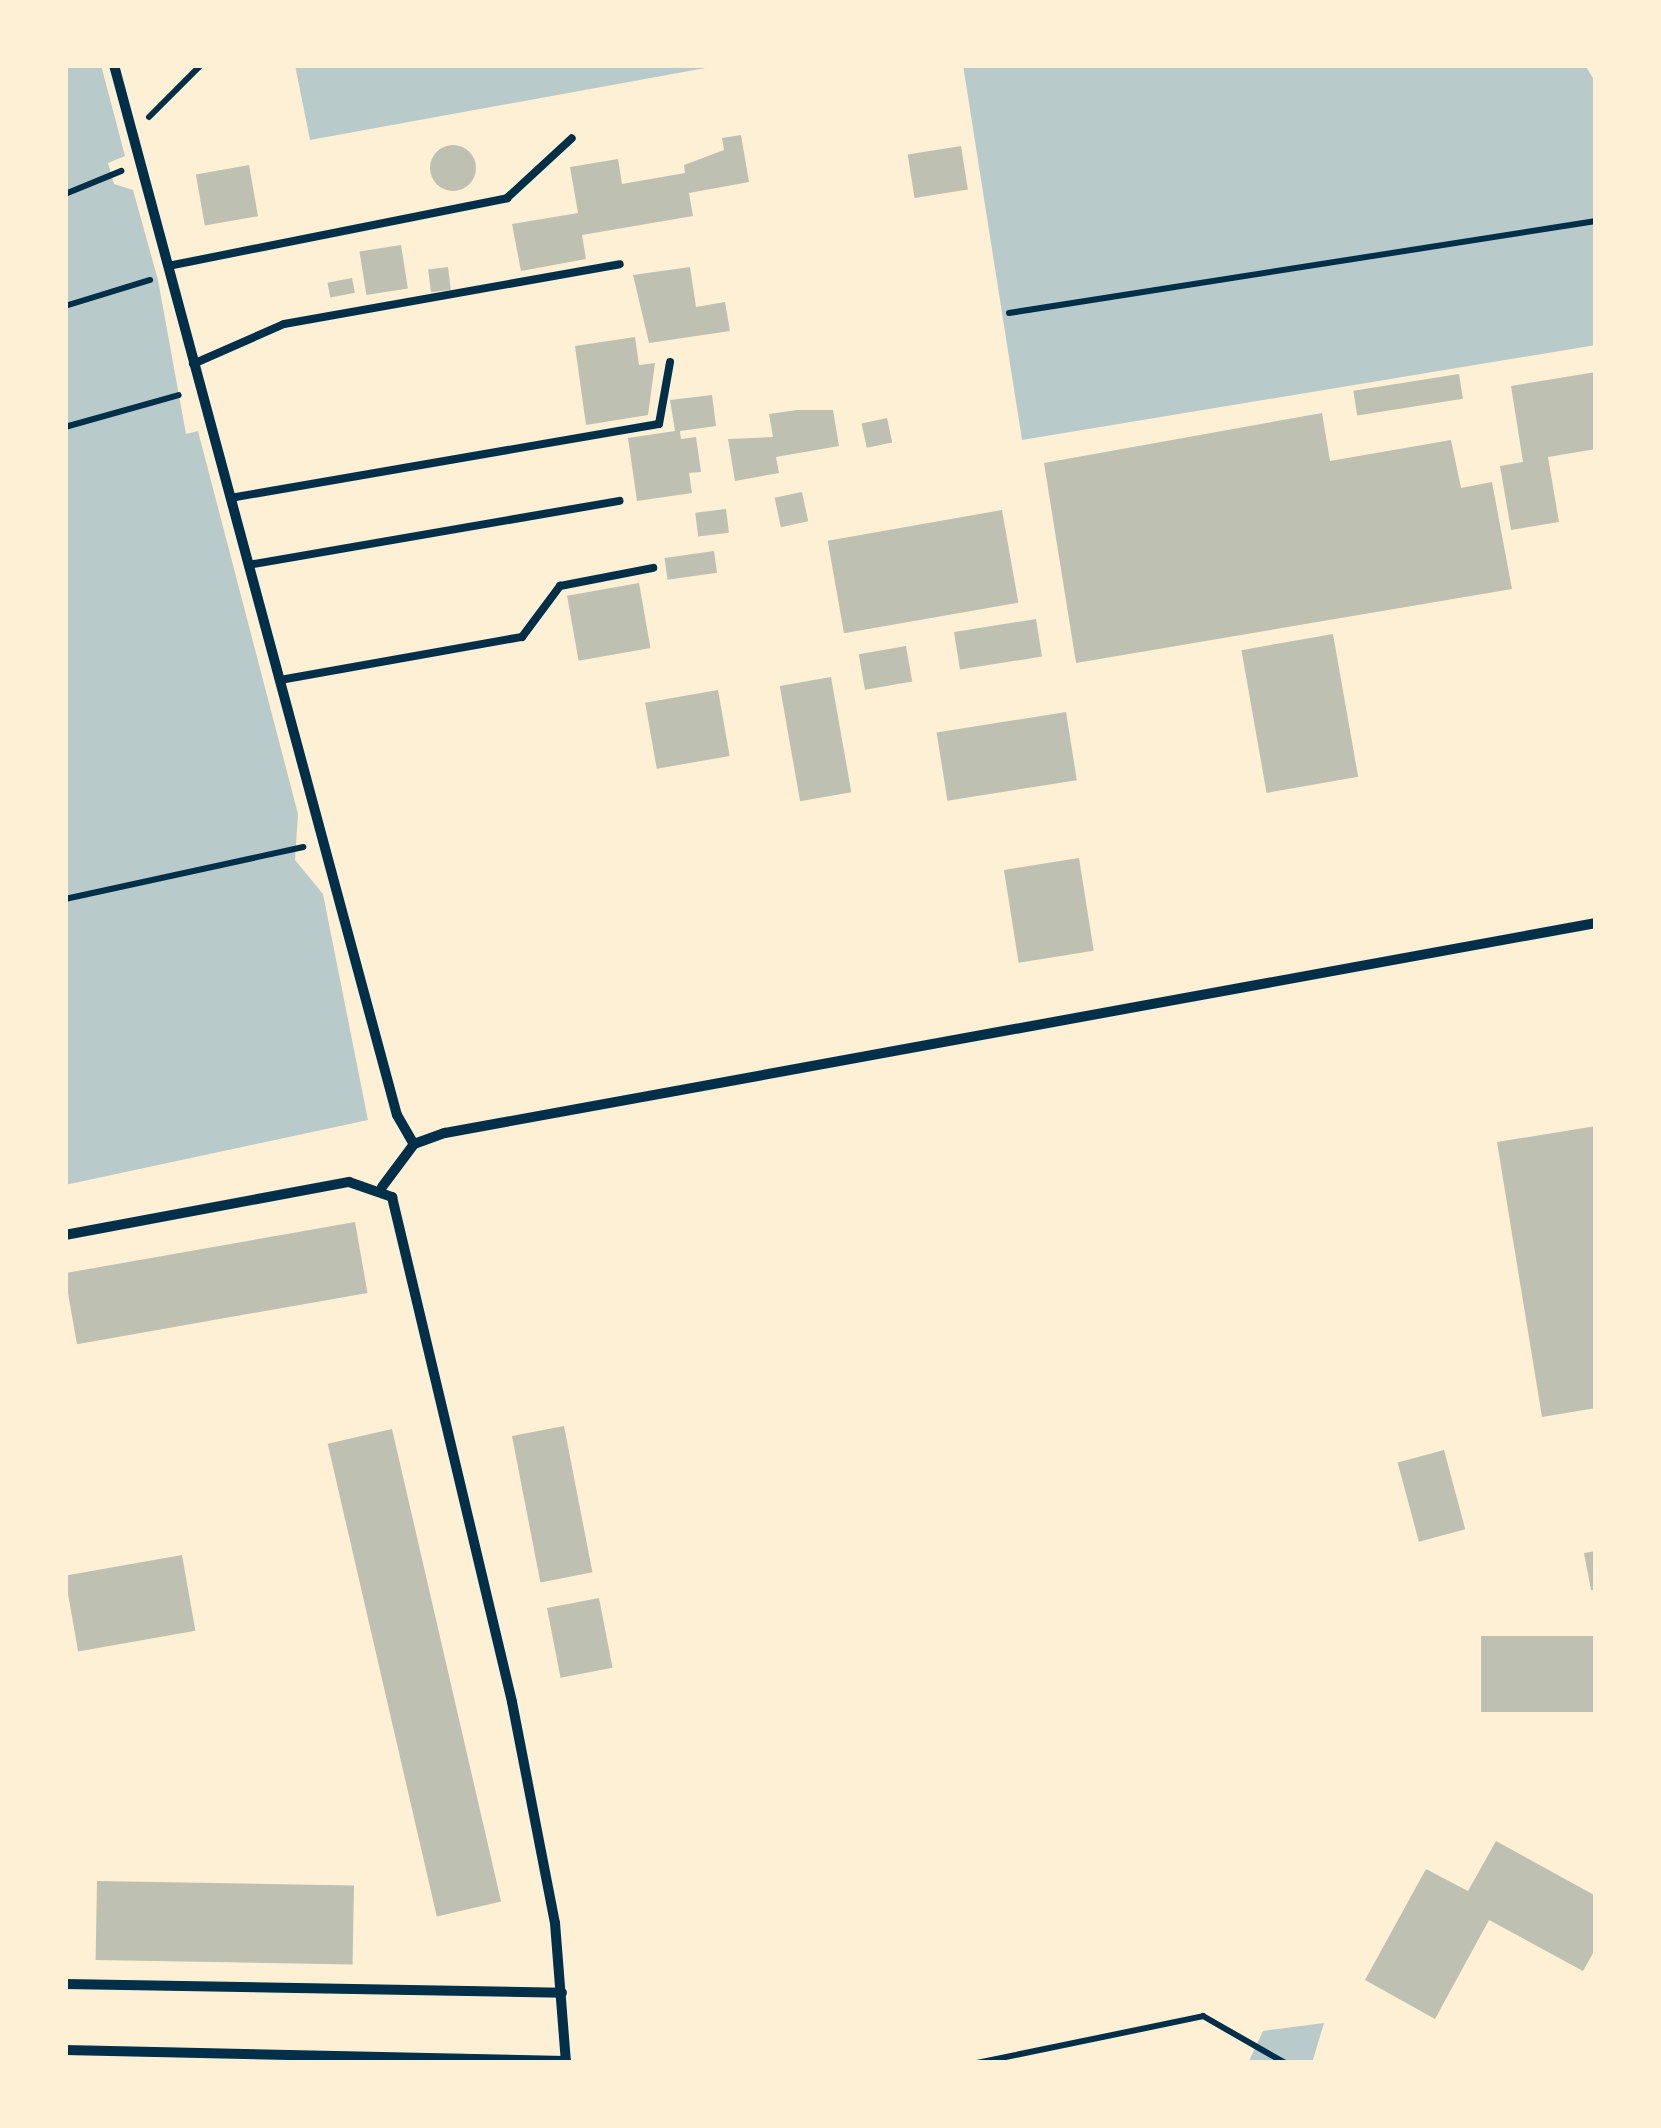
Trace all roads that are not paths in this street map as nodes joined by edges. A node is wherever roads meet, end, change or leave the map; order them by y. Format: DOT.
graph roads {
  1 [pos="114,65"];
  2 [pos="572,138"];
  3 [pos="620,264"];
  4 [pos="170,270"];
  5 [pos="670,362"];
  6 [pos="193,364"];
  7 [pos="230,498"];
  8 [pos="620,501"];
  9 [pos="248,565"];
  10 [pos="653,568"];
  11 [pos="280,680"];
  12 [pos="1596,922"];
  13 [pos="414,1144"];
  14 [pos="382,1187"];
  15 [pos="65,1235"];
  16 [pos="65,1984"];
  17 [pos="562,1993"];
  18 [pos="65,2050"];
  19 [pos="566,2062"];
  1 -- 4 [label="street"];
  2 -- 4 [label="lane"];
  3 -- 6 [label="lane"];
  4 -- 6 [label="street"];
  5 -- 7 [label="lane"];
  6 -- 7 [label="street"];
  7 -- 9 [label="street"];
  8 -- 9 [label="lane"];
  9 -- 11 [label="street"];
  10 -- 11 [label="lane"];
  11 -- 13 [label="street"];
  12 -- 13 [label="street"];
  13 -- 14 [label="street"];
  14 -- 15 [label="street"];
  14 -- 17 [label="street"];
  16 -- 17 [label="street"];
  17 -- 19 [label="street"];
  18 -- 19 [label="street"];
}
